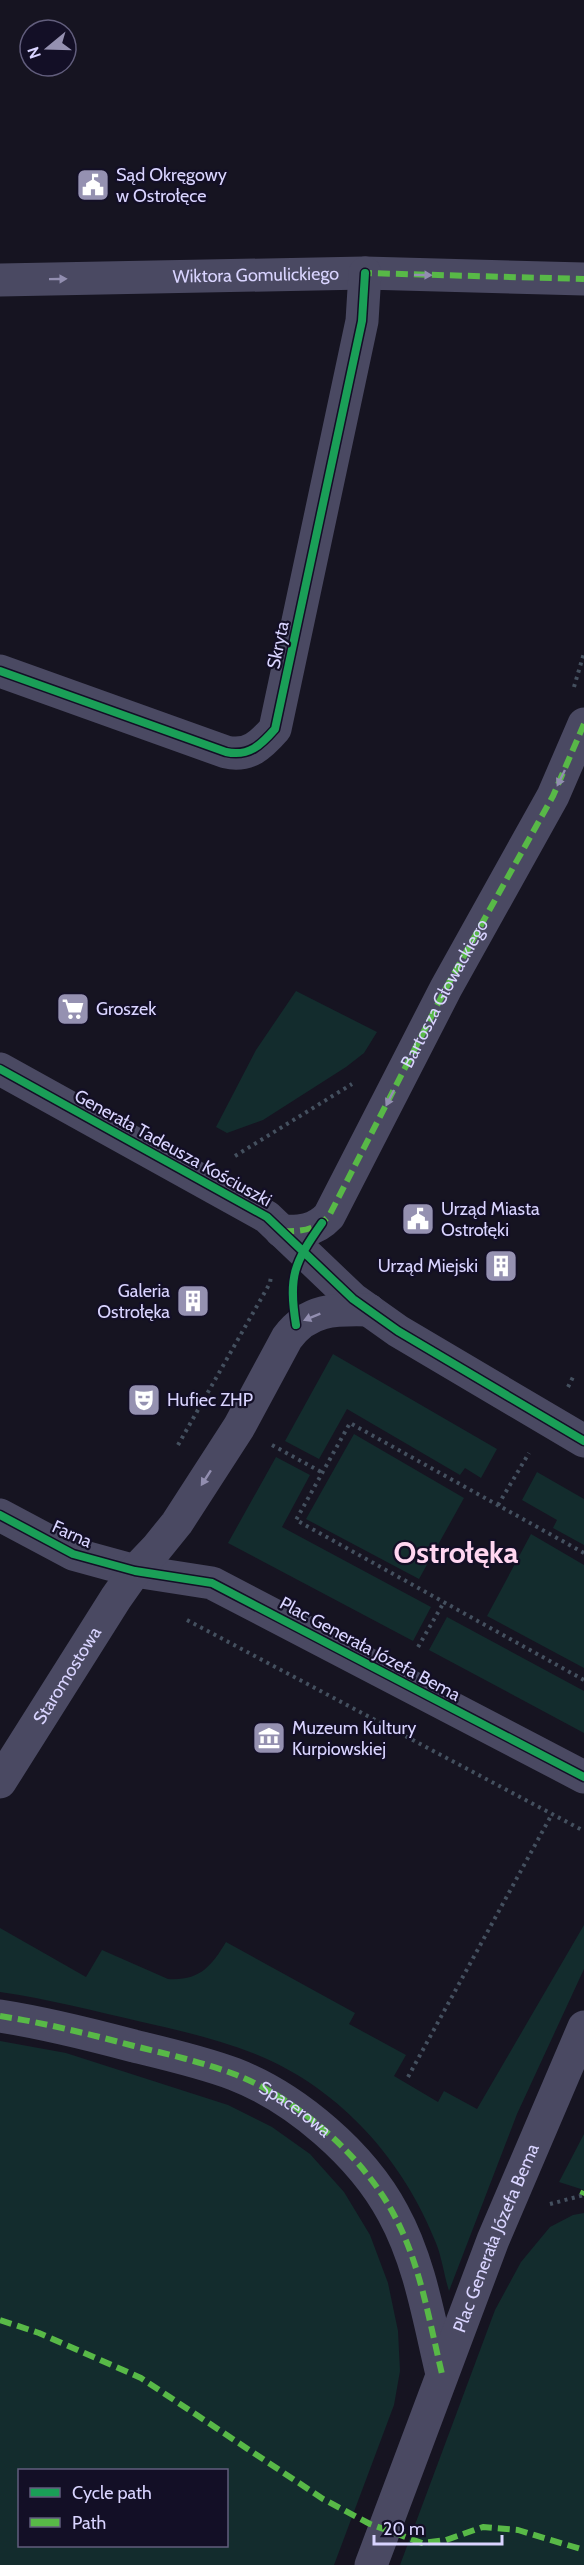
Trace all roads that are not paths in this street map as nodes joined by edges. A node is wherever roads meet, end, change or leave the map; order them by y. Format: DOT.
graph roads {
  1 [pos="365,273"];
  2 [pos="584,279"];
  3 [pos="0,280"];
  4 [pos="0,671"];
  5 [pos="584,724"];
  6 [pos="0,1069"];
  7 [pos="281,1231"];
  8 [pos="369,1310"];
  9 [pos="584,1441"];
  10 [pos="0,1515"];
  11 [pos="135,1571"];
  12 [pos="584,1778"];
  13 [pos="0,1782"];
  14 [pos="0,2016"];
  15 [pos="584,2027"];
  16 [pos="442,2374"];
  17 [pos="371,2565"];
  1 -- 2 [label="street, Wiktora Gomulickiego, one-way"];
  3 -- 1 [label="street, Wiktora Gomulickiego, one-way"];
  1 -- 4 [label="street, Skryta"];
  5 -- 7 [label="street, Bartosza Głowackiego, one-way"];
  6 -- 7 [label="street, Generała Tadeusza Kościuszki"];
  7 -- 8 [label="street, Generała Tadeusza Kościuszki"];
  8 -- 9 [label="street"];
  8 -- 11 [label="street, one-way"];
  10 -- 11 [label="street, Farna"];
  11 -- 12 [label="street, Plac Generała Józefa Bema"];
  11 -- 13 [label="street, Staromostowa"];
  14 -- 16 [label="street, Spacerowa"];
  15 -- 16 [label="street, Plac Generała Józefa Bema"];
  16 -- 17 [label="street, Plac Generała Józefa Bema"];
}
